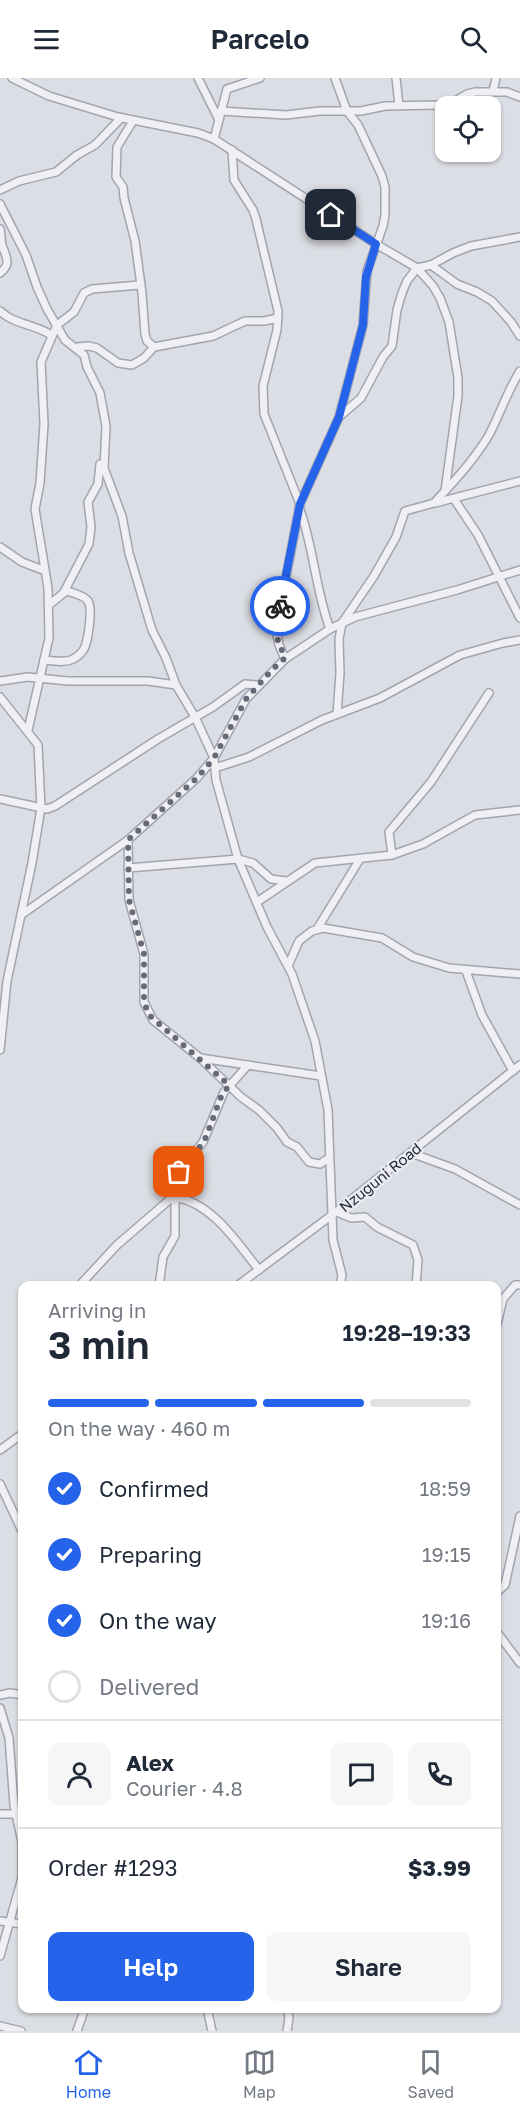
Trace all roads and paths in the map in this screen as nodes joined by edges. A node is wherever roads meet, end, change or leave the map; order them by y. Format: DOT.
graph roads {
  1 [pos="12,78"];
  2 [pos="198,78"];
  3 [pos="230,78"];
  4 [pos="260,78"];
  5 [pos="335,78"];
  6 [pos="396,78"];
  7 [pos="496,78"];
  8 [pos="244,82"];
  9 [pos="227,89"];
  10 [pos="493,91"];
  11 [pos="520,97"];
  12 [pos="399,106"];
  13 [pos="222,111"];
  14 [pos="347,111"];
  15 [pos="121,118"];
  16 [pos="133,121"];
  17 [pos="218,122"];
  18 [pos="198,133"];
  19 [pos="214,139"];
  20 [pos="232,150"];
  21 [pos="0,190"];
  22 [pos="0,208"];
  23 [pos="0,229"];
  24 [pos="520,237"];
  25 [pos="376,244"];
  26 [pos="431,265"];
  27 [pos="417,268"];
  28 [pos="0,273"];
  29 [pos="140,285"];
  30 [pos="0,311"];
  31 [pos="278,318"];
  32 [pos="57,325"];
  33 [pos="51,335"];
  34 [pos="520,336"];
  35 [pos="77,347"];
  36 [pos="154,347"];
  37 [pos="520,371"];
  38 [pos="339,417"];
  39 [pos="103,457"];
  40 [pos="520,481"];
  41 [pos="445,491"];
  42 [pos="454,499"];
  43 [pos="434,503"];
  44 [pos="300,506"];
  45 [pos="0,547"];
  46 [pos="43,570"];
  47 [pos="520,570"];
  48 [pos="499,578"];
  49 [pos="64,592"];
  50 [pos="49,605"];
  51 [pos="520,618"];
  52 [pos="342,623"];
  53 [pos="330,629"];
  54 [pos="520,640"];
  55 [pos="285,658"];
  56 [pos="44,660"];
  57 [pos="41,678"];
  58 [pos="0,681"];
  59 [pos="176,685"];
  60 [pos="257,685"];
  61 [pos="489,693"];
  62 [pos="0,697"];
  63 [pos="337,714"];
  64 [pos="195,717"];
  65 [pos="28,730"];
  66 [pos="214,758"];
  67 [pos="215,768"];
  68 [pos="0,800"];
  69 [pos="41,808"];
  70 [pos="520,810"];
  71 [pos="128,840"];
  72 [pos="392,855"];
  73 [pos="238,859"];
  74 [pos="360,859"];
  75 [pos="128,868"];
  76 [pos="286,881"];
  77 [pos="257,902"];
  78 [pos="21,915"];
  79 [pos="317,929"];
  80 [pos="288,966"];
  81 [pos="466,971"];
  82 [pos="520,974"];
  83 [pos="3,981"];
  84 [pos="0,1050"];
  85 [pos="200,1058"];
  86 [pos="248,1065"];
  87 [pos="520,1065"];
  88 [pos="513,1071"];
  89 [pos="321,1076"];
  90 [pos="229,1085"];
  91 [pos="411,1153"];
  92 [pos="329,1158"];
  93 [pos="175,1196"];
  94 [pos="520,1205"];
  95 [pos="335,1214"];
  96 [pos="259,1270"];
  97 [pos="84,1281"];
  98 [pos="160,1281"];
  99 [pos="244,1281"];
  100 [pos="341,1281"];
  101 [pos="416,1281"];
  102 [pos="520,1285"];
  103 [pos="501,1298"];
  104 [pos="18,1437"];
  105 [pos="0,1450"];
  106 [pos="0,1484"];
  107 [pos="520,1516"];
  108 [pos="18,1522"];
  109 [pos="501,1589"];
  110 [pos="501,1638"];
  111 [pos="520,1663"];
  112 [pos="0,1695"];
  113 [pos="18,1695"];
  114 [pos="0,1708"];
  115 [pos="14,1805"];
  116 [pos="18,1806"];
  117 [pos="0,1814"];
  118 [pos="16,1814"];
  119 [pos="18,1823"];
  120 [pos="18,1893"];
  121 [pos="0,1921"];
  122 [pos="10,1923"];
  123 [pos="18,1924"];
  124 [pos="0,1956"];
  125 [pos="83,2013"];
  126 [pos="208,2013"];
  127 [pos="288,2013"];
  128 [pos="0,2026"];
  129 [pos="21,2031"];
  130 [pos="77,2031"];
  131 [pos="212,2031"];
  132 [pos="287,2031"];
  1 -- 15 [label="street"];
  2 -- 17 [label="street"];
  3 -- 8 [label="street"];
  3 -- 9 [label="street"];
  4 -- 8 [label="street"];
  5 -- 14 [label="street"];
  6 -- 12 [label="street"];
  7 -- 10 [label="street"];
  8 -- 9 [label="street"];
  9 -- 13 [label="street"];
  10 -- 11 [label="street"];
  10 -- 12 [label="street"];
  12 -- 14 [label="street"];
  13 -- 14 [label="street"];
  13 -- 17 [label="street"];
  14 -- 25 [label="street"];
  15 -- 16 [label="street"];
  15 -- 21 [label="street"];
  16 -- 18 [label="street"];
  16 -- 29 [label="street"];
  17 -- 18 [label="street"];
  17 -- 19 [label="street"];
  18 -- 19 [label="street"];
  19 -- 20 [label="street"];
  20 -- 25 [label="street"];
  20 -- 31 [label="street"];
  22 -- 32 [label="street"];
  23 -- 28 [label="street"];
  24 -- 26 [label="street"];
  25 -- 27 [label="street"];
  25 -- 38 [label="street"];
  26 -- 27 [label="street"];
  26 -- 34 [label="street"];
  27 -- 38 [label="street"];
  27 -- 41 [label="street"];
  29 -- 32 [label="street"];
  29 -- 36 [label="street"];
  30 -- 33 [label="street"];
  31 -- 36 [label="street"];
  31 -- 44 [label="street"];
  32 -- 33 [label="street"];
  32 -- 35 [label="street"];
  33 -- 46 [label="street"];
  35 -- 36 [label="street"];
  35 -- 39 [label="street"];
  37 -- 41 [label="street"];
  38 -- 44 [label="street"];
  39 -- 49 [label="street"];
  39 -- 59 [label="street"];
  40 -- 42 [label="street"];
  41 -- 43 [label="street"];
  42 -- 43 [label="street"];
  42 -- 48 [label="street"];
  43 -- 52 [label="street"];
  44 -- 53 [label="street"];
  44 -- 55 [label="street"];
  45 -- 46 [label="street"];
  46 -- 50 [label="street"];
  47 -- 48 [label="street"];
  48 -- 51 [label="street"];
  48 -- 52 [label="street"];
  49 -- 50 [label="street"];
  49 -- 56 [label="street"];
  50 -- 56 [label="street"];
  52 -- 53 [label="street"];
  52 -- 63 [label="street"];
  53 -- 55 [label="street"];
  54 -- 63 [label="street"];
  55 -- 60 [label="street"];
  56 -- 57 [label="street"];
  57 -- 58 [label="street"];
  57 -- 59 [label="street"];
  57 -- 65 [label="street"];
  59 -- 64 [label="street"];
  60 -- 64 [label="street"];
  60 -- 66 [label="street"];
  61 -- 72 [label="street"];
  62 -- 65 [label="street"];
  63 -- 67 [label="street"];
  64 -- 66 [label="street"];
  64 -- 69 [label="street"];
  65 -- 69 [label="street"];
  66 -- 67 [label="street"];
  66 -- 71 [label="street"];
  67 -- 73 [label="street"];
  68 -- 69 [label="street"];
  69 -- 78 [label="street"];
  70 -- 72 [label="street"];
  71 -- 75 [label="street"];
  71 -- 78 [label="street"];
  72 -- 74 [label="street"];
  73 -- 75 [label="street"];
  73 -- 76 [label="street"];
  73 -- 77 [label="street"];
  74 -- 76 [label="street"];
  74 -- 79 [label="street"];
  75 -- 85 [label="street"];
  76 -- 77 [label="street"];
  77 -- 80 [label="street"];
  78 -- 83 [label="street"];
  79 -- 80 [label="street"];
  79 -- 81 [label="street"];
  80 -- 89 [label="street"];
  81 -- 82 [label="street"];
  81 -- 88 [label="street"];
  83 -- 84 [label="street"];
  85 -- 86 [label="street"];
  85 -- 90 [label="street"];
  86 -- 89 [label="street"];
  86 -- 90 [label="street"];
  87 -- 88 [label="street, Nzuguni Road"];
  88 -- 91 [label="street, Nzuguni Road"];
  89 -- 92 [label="street"];
  90 -- 92 [label="street"];
  90 -- 93 [label="street"];
  91 -- 94 [label="street"];
  91 -- 95 [label="street, Nzuguni Road"];
  92 -- 95 [label="street"];
  93 -- 96 [label="street"];
  93 -- 97 [label="street"];
  93 -- 98 [label="street"];
  95 -- 96 [label="street, Nzuguni Road"];
  95 -- 100 [label="street"];
  95 -- 101 [label="street"];
  96 -- 99 [label="street, Nzuguni Road"];
  102 -- 103 [label="street"];
  104 -- 105 [label="street"];
  106 -- 108 [label="street"];
  107 -- 109 [label="street"];
  110 -- 111 [label="street"];
  112 -- 113 [label="street"];
  114 -- 115 [label="street"];
  115 -- 116 [label="street"];
  115 -- 118 [label="street"];
  117 -- 118 [label="street"];
  118 -- 119 [label="street"];
  120 -- 122 [label="street"];
  121 -- 122 [label="street"];
  122 -- 123 [label="street"];
  122 -- 124 [label="street"];
  125 -- 130 [label="street"];
  126 -- 131 [label="street"];
  127 -- 132 [label="street"];
  128 -- 129 [label="street"];
}
